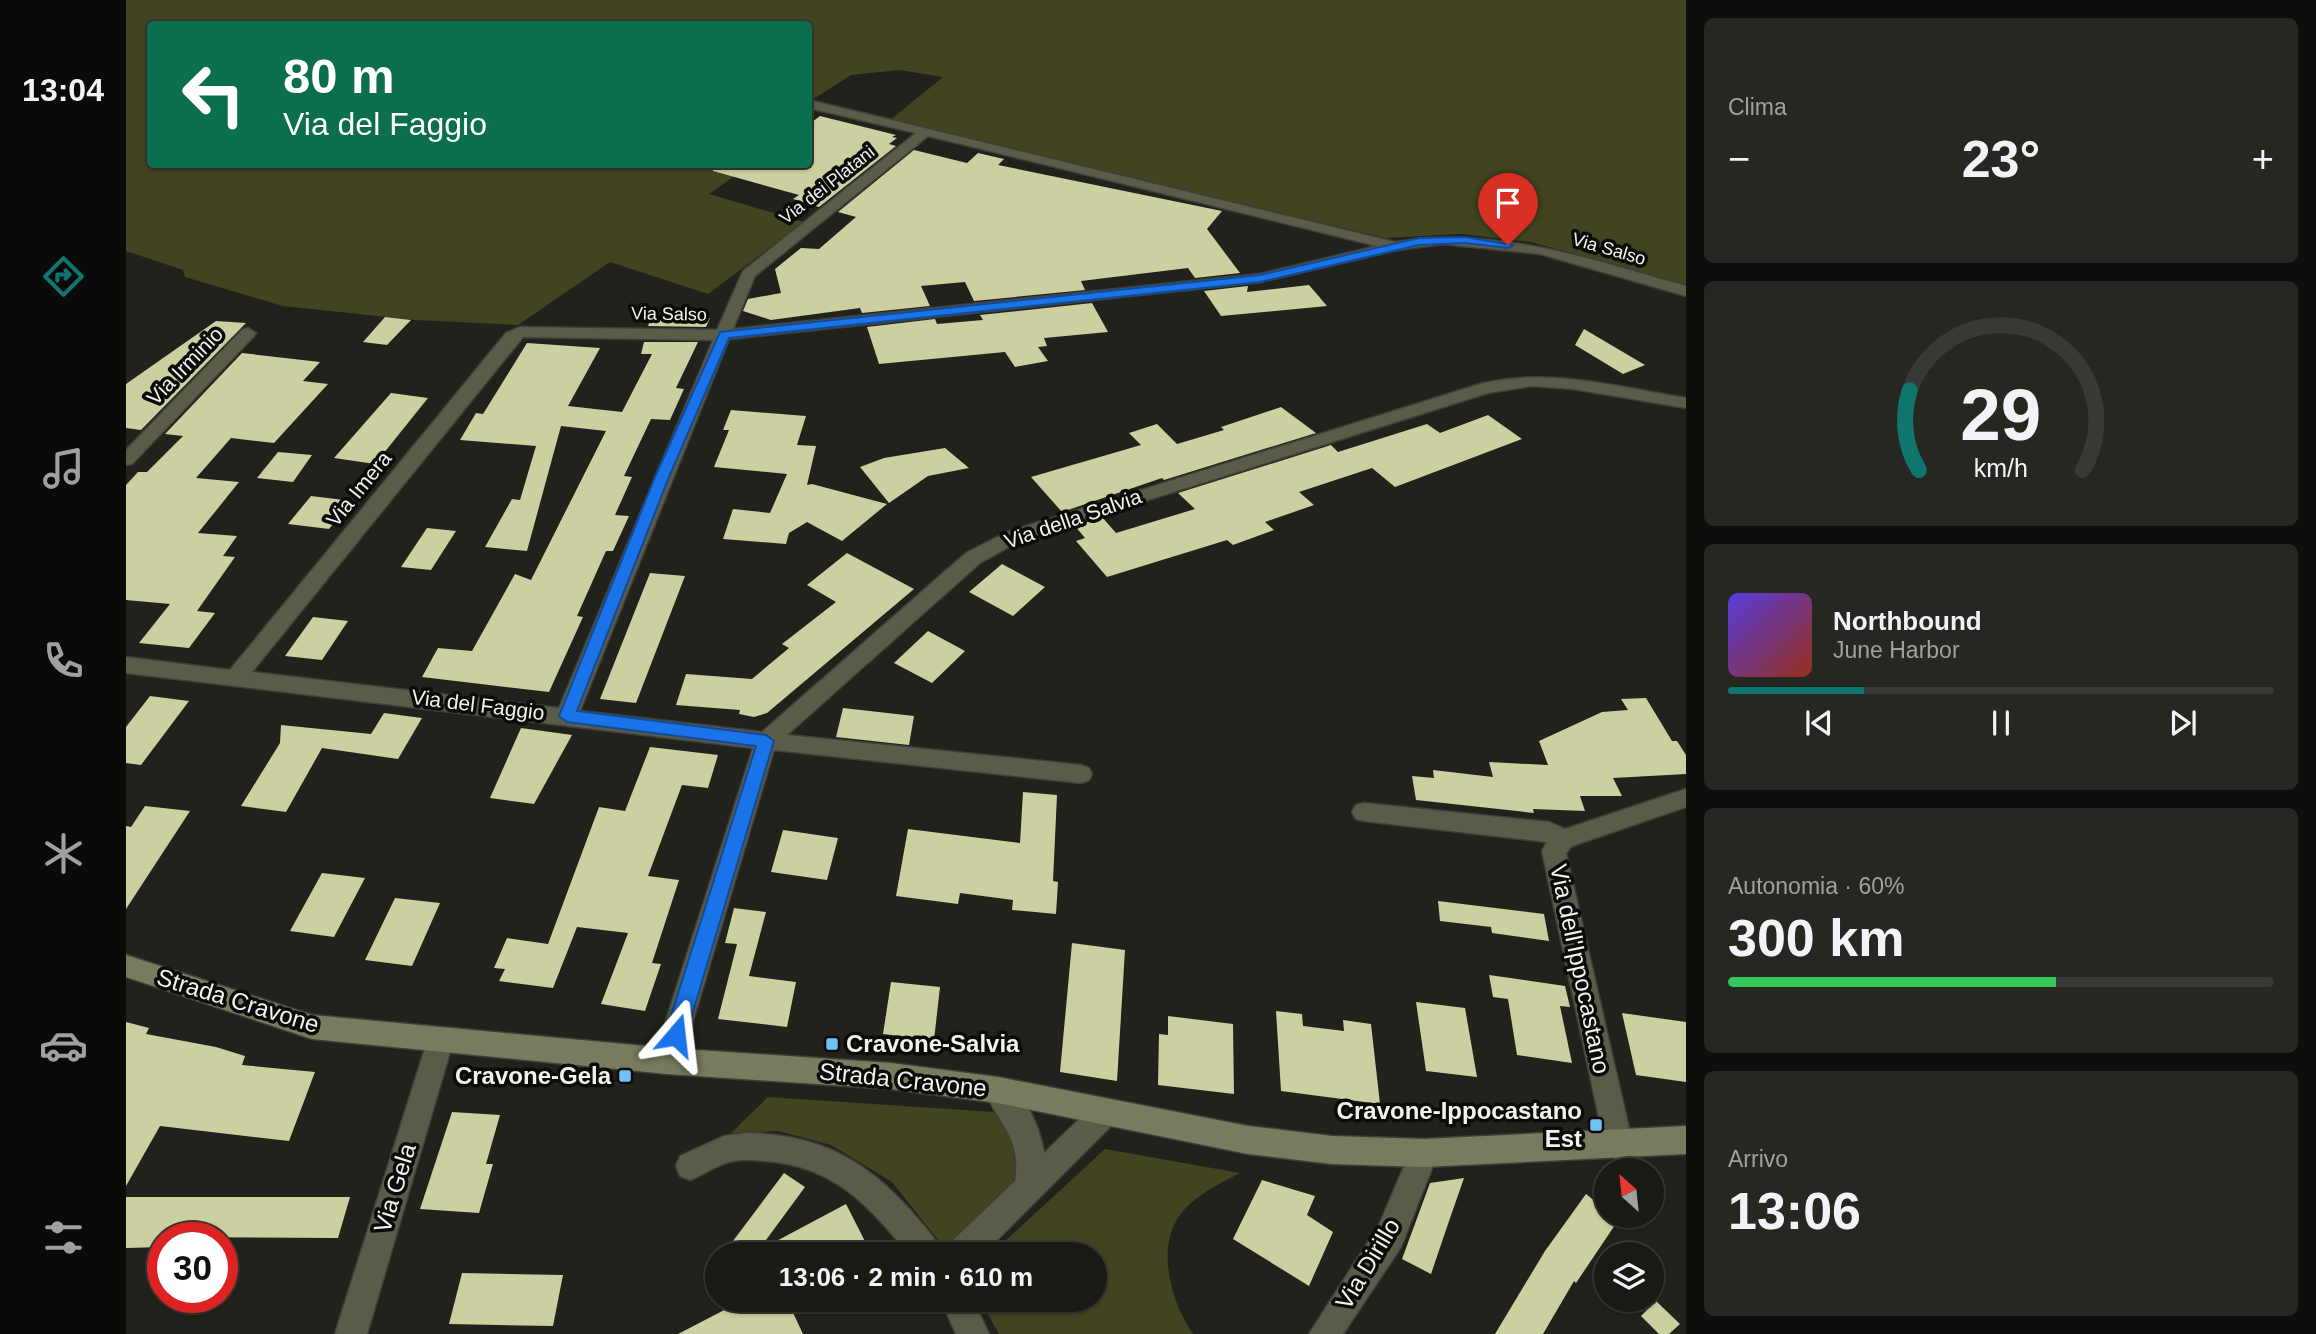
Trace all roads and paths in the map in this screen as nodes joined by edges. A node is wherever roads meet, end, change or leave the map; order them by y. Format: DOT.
graph roads {
  1 [pos="813,105"];
  2 [pos="926,132"];
  3 [pos="1396,246"];
  4 [pos="1686,291"];
  5 [pos="520,332"];
  6 [pos="248,333"];
  7 [pos="724,335"];
  8 [pos="1686,403"];
  9 [pos="126,460"];
  10 [pos="126,665"];
  11 [pos="236,677"];
  12 [pos="567,716"];
  13 [pos="766,741"];
  14 [pos="1081,774"];
  15 [pos="1686,798"];
  16 [pos="1364,812"];
  17 [pos="1564,839"];
  18 [pos="126,966"];
  19 [pos="440,1042"];
  20 [pos="667,1062"];
  21 [pos="998,1090"];
  22 [pos="1106,1112"];
  23 [pos="1686,1140"];
  24 [pos="1619,1146"];
  25 [pos="1424,1153"];
  26 [pos="690,1166"];
  27 [pos="1029,1187"];
  28 [pos="918,1242"];
  29 [pos="973,1242"];
  30 [pos="962,1312"];
  31 [pos="351,1334"];
  32 [pos="974,1334"];
  33 [pos="1325,1334"];
  1 -- 2 [label="street"];
  2 -- 3 [label="street"];
  2 -- 7 [label="street, Via dei Platani"];
  3 -- 4 [label="street, Via Salso"];
  3 -- 7 [label="street, Via Salso"];
  5 -- 7 [label="street, Via Salso"];
  5 -- 11 [label="street, Via Imera"];
  6 -- 9 [label="street, Via Irminio"];
  7 -- 12 [label="street, Via dei Platani"];
  8 -- 13 [label="street, Via della Salvia"];
  10 -- 11 [label="street, Via del Faggio"];
  11 -- 12 [label="street, Via del Faggio"];
  12 -- 13 [label="street, Via del Faggio"];
  13 -- 14 [label="street, Via del Faggio"];
  13 -- 20 [label="street"];
  15 -- 17 [label="street, Via dell'Ippocastano"];
  16 -- 17 [label="street"];
  17 -- 24 [label="street, Via dell'Ippocastano"];
  18 -- 19 [label="street, Strada Cravone"];
  19 -- 20 [label="street, Strada Cravone"];
  19 -- 31 [label="street, Via Gela"];
  20 -- 21 [label="street, Strada Cravone"];
  21 -- 22 [label="street, Strada Cravone"];
  21 -- 27 [label="street"];
  22 -- 25 [label="street, Strada Cravone"];
  22 -- 27 [label="street"];
  23 -- 24 [label="street, Strada Cravone"];
  24 -- 25 [label="street, Strada Cravone"];
  25 -- 33 [label="street, Via Dirillo"];
  26 -- 28 [label="street"];
  27 -- 29 [label="street"];
  30 -- 32 [label="street"];
}
